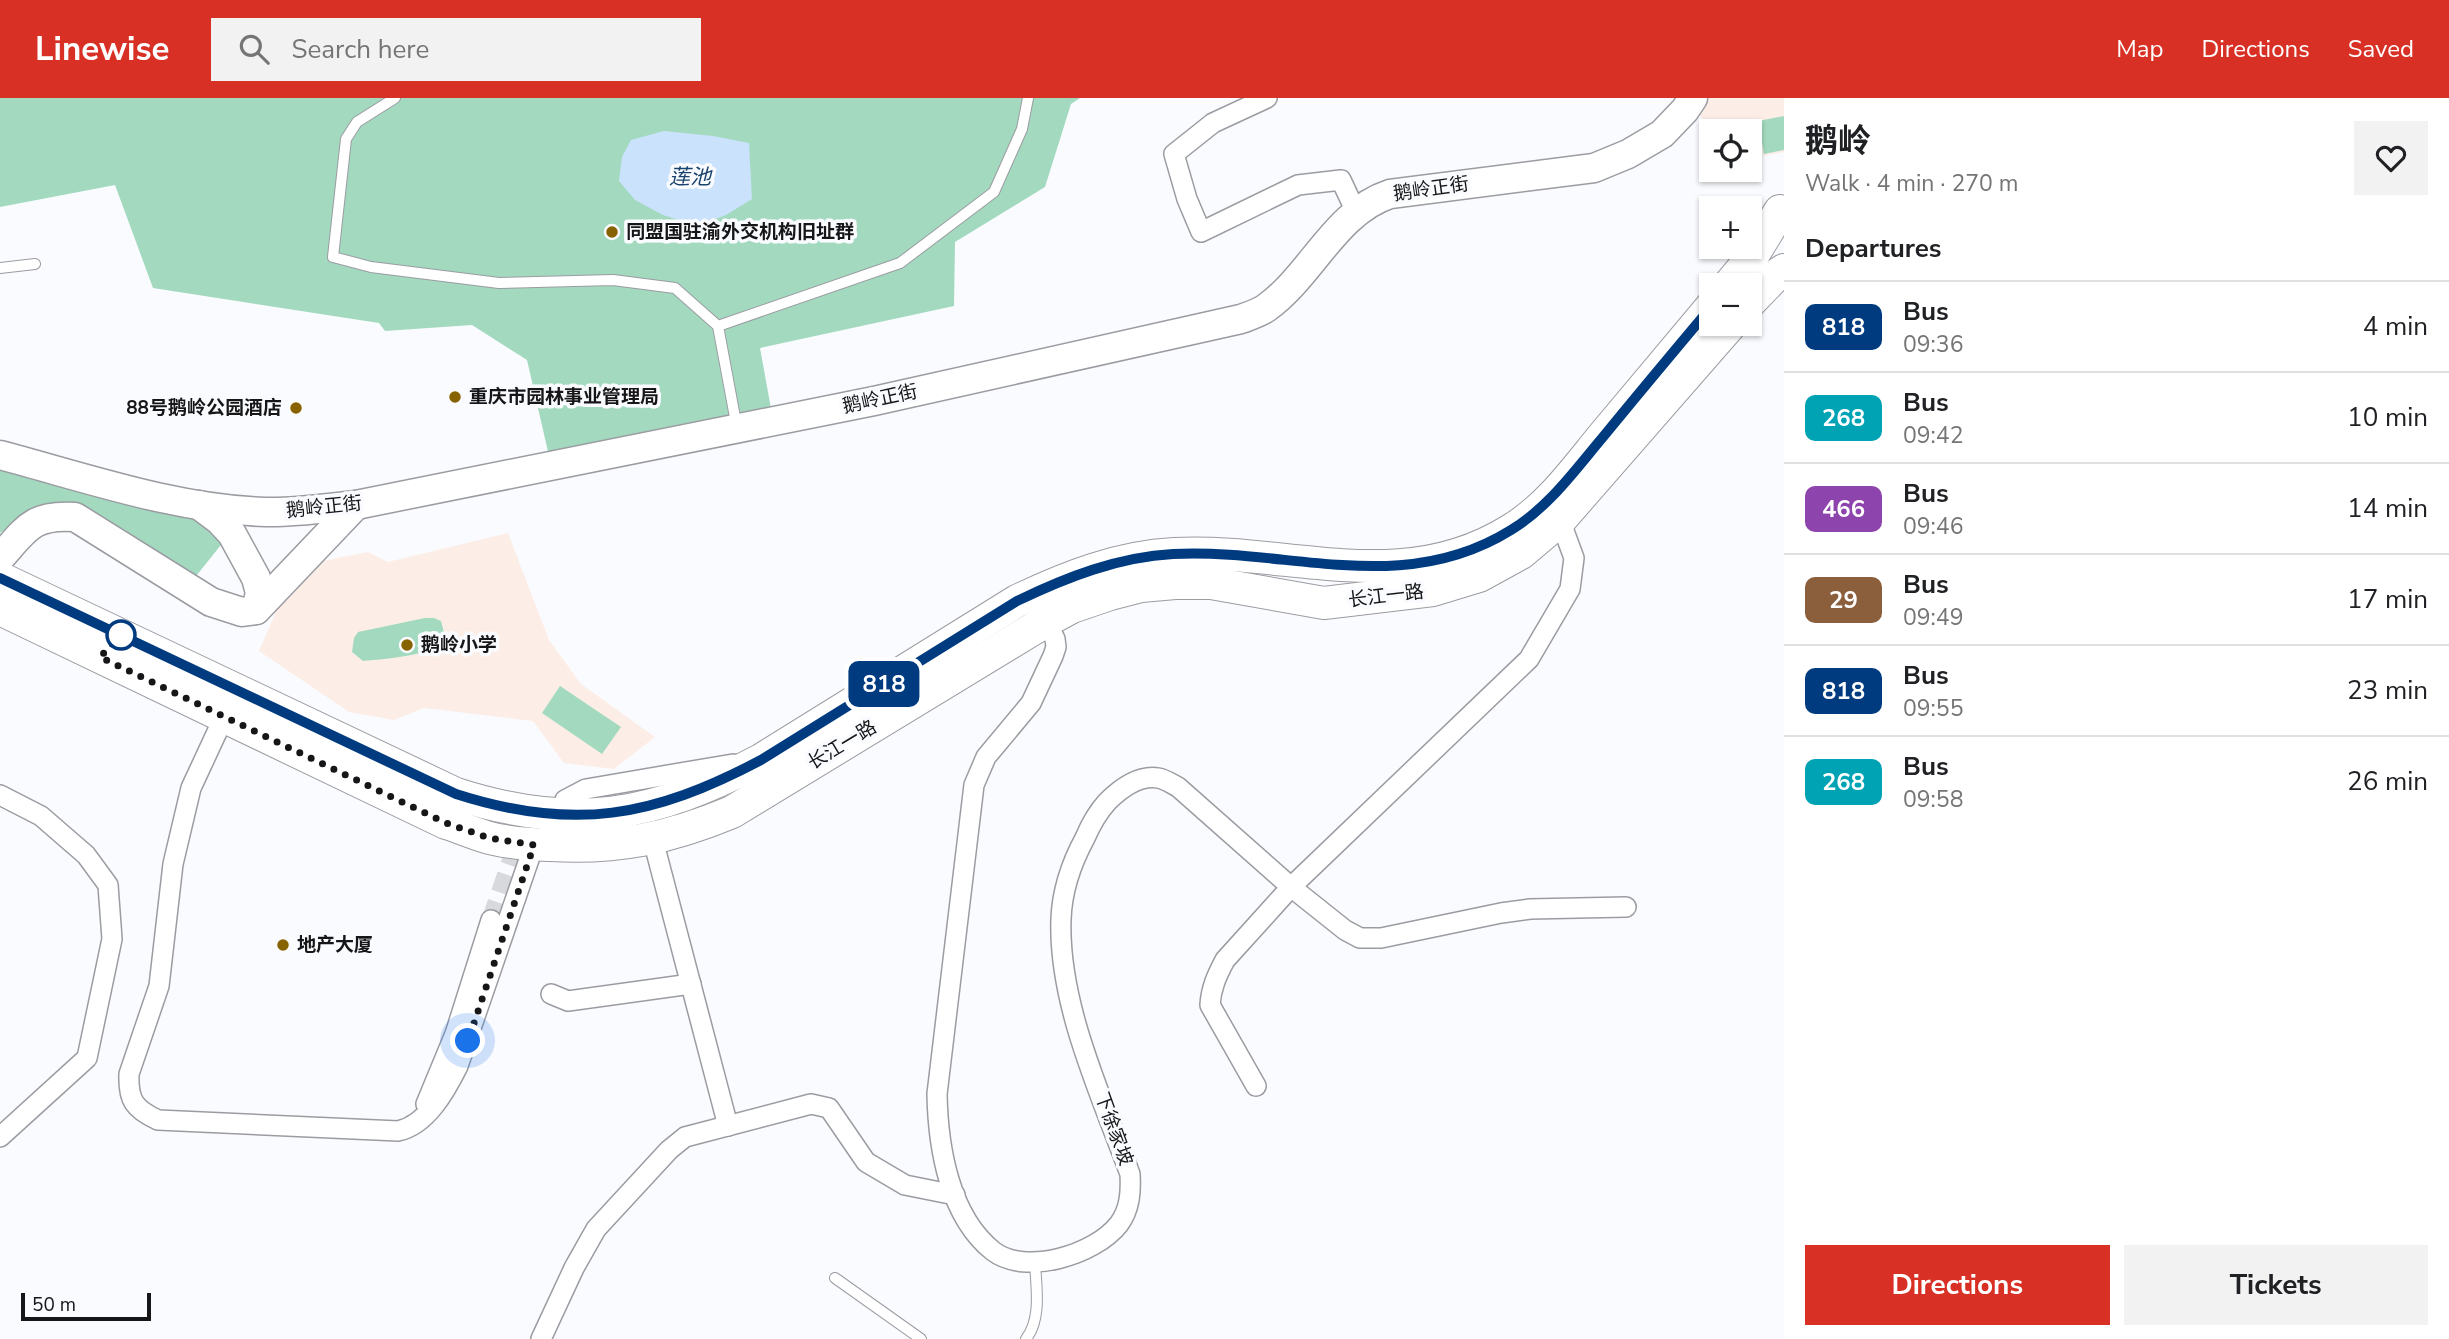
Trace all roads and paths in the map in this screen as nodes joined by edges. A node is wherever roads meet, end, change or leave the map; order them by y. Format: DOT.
graph roads {
  1 [pos="395,98"];
  2 [pos="1028,98"];
  3 [pos="1267,98"];
  4 [pos="1693,98"];
  5 [pos="1356,212"];
  6 [pos="1784,254"];
  7 [pos="35,264"];
  8 [pos="0,268"];
  9 [pos="1784,270"];
  10 [pos="1739,273"];
  11 [pos="1762,291"];
  12 [pos="1699,322"];
  13 [pos="718,326"];
  14 [pos="1721,336"];
  15 [pos="738,428"];
  16 [pos="0,455"];
  17 [pos="199,505"];
  18 [pos="356,505"];
  19 [pos="1560,520"];
  20 [pos="0,558"];
  21 [pos="0,578"];
  22 [pos="0,609"];
  23 [pos="256,610"];
  24 [pos="1046,621"];
  25 [pos="225,717"];
  26 [pos="761,760"];
  27 [pos="0,795"];
  28 [pos="565,800"];
  29 [pos="653,840"];
  30 [pos="534,845"];
  31 [pos="1291,887"];
  32 [pos="1626,907"];
  33 [pos="491,920"];
  34 [pos="691,984"];
  35 [pos="551,994"];
  36 [pos="1256,1086"];
  37 [pos="422,1119"];
  38 [pos="728,1126"];
  39 [pos="0,1137"];
  40 [pos="955,1195"];
  41 [pos="1035,1262"];
  42 [pos="835,1278"];
  43 [pos="541,1339"];
  44 [pos="921,1339"];
  45 [pos="1026,1339"];
  1 -- 13 [label="lane"];
  2 -- 13 [label="lane"];
  3 -- 5 [label="street"];
  4 -- 5 [label="street, 鹅岭正街"];
  5 -- 15 [label="street, 鹅岭正街"];
  6 -- 10 [label="main road"];
  7 -- 8 [label="lane"];
  9 -- 11 [label="main road"];
  12 -- 26 [label="main road, 长江一路"];
  13 -- 15 [label="lane"];
  14 -- 19 [label="main road, 长江一路"];
  15 -- 18 [label="street, 鹅岭正街"];
  16 -- 17 [label="street, 鹅岭正街"];
  17 -- 18 [label="street, 鹅岭正街"];
  17 -- 23 [label="street"];
  18 -- 23 [label="street"];
  19 -- 24 [label="main road, 长江一路"];
  19 -- 31 [label="street"];
  20 -- 23 [label="street"];
  21 -- 26 [label="main road, 长江一路"];
  22 -- 25 [label="main road, 长江一路"];
  24 -- 29 [label="main road, 长江一路"];
  24 -- 40 [label="street, 下徐家坡"];
  25 -- 30 [label="main road, 长江一路"];
  25 -- 37 [label="street"];
  26 -- 28 [label="street"];
  27 -- 39 [label="street"];
  29 -- 30 [label="main road, 长江一路"];
  29 -- 34 [label="street"];
  30 -- 37 [label="street"];
  31 -- 32 [label="street"];
  31 -- 36 [label="street"];
  31 -- 41 [label="street, 下徐家坡"];
  33 -- 37 [label="street"];
  34 -- 35 [label="street"];
  34 -- 38 [label="street"];
  38 -- 40 [label="street"];
  38 -- 43 [label="street"];
  40 -- 41 [label="street, 下徐家坡"];
  41 -- 45 [label="lane"];
  42 -- 44 [label="lane"];
}
